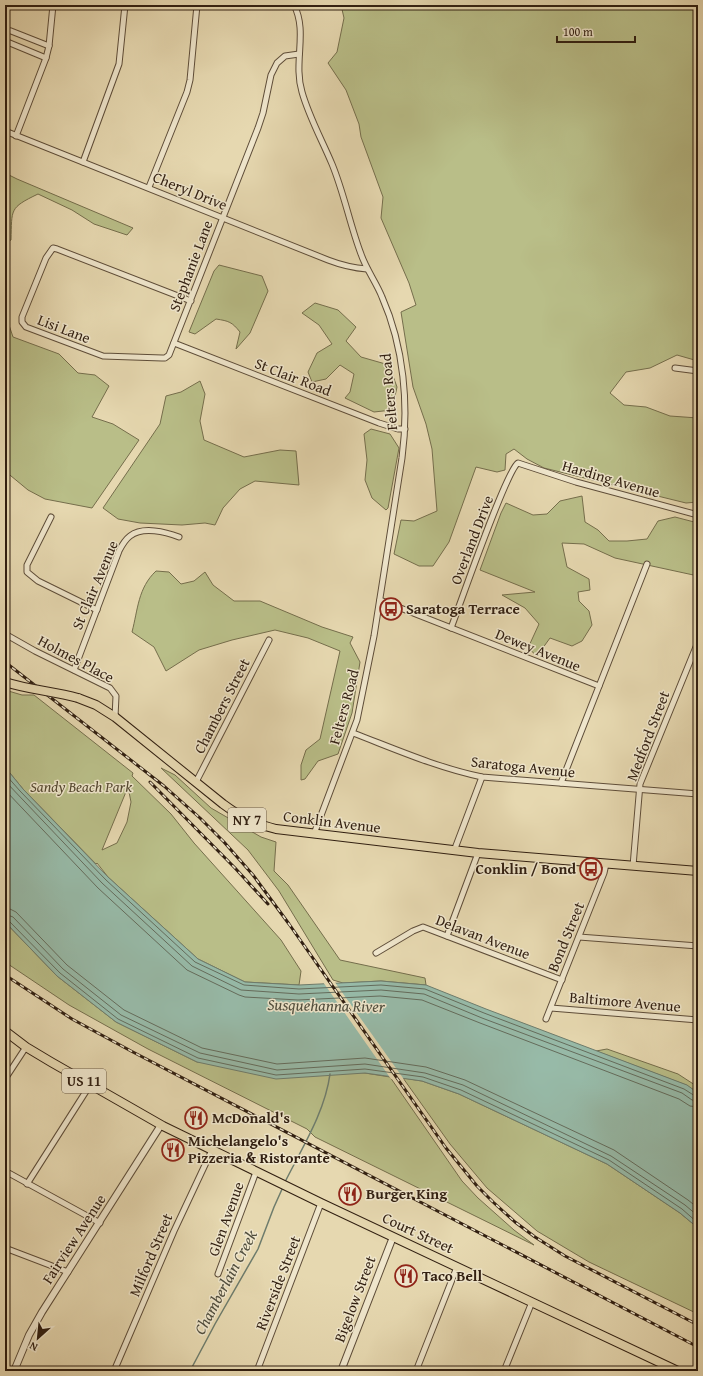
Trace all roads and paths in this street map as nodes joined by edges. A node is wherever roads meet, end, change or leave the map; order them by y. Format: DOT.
graph roads {
  1 [pos="53,5"];
  2 [pos="125,5"];
  3 [pos="197,5"];
  4 [pos="294,5"];
  5 [pos="5,30"];
  6 [pos="5,40"];
  7 [pos="49,46"];
  8 [pos="299,54"];
  9 [pos="46,58"];
  10 [pos="5,131"];
  11 [pos="16,136"];
  12 [pos="83,162"];
  13 [pos="149,188"];
  14 [pos="223,218"];
  15 [pos="367,269"];
  16 [pos="191,301"];
  17 [pos="174,343"];
  18 [pos="675,368"];
  19 [pos="698,371"];
  20 [pos="405,429"];
  21 [pos="518,463"];
  22 [pos="698,515"];
  23 [pos="51,517"];
  24 [pos="179,537"];
  25 [pos="648,564"];
  26 [pos="380,600"];
  27 [pos="97,610"];
  28 [pos="451,628"];
  29 [pos="5,634"];
  30 [pos="269,640"];
  31 [pos="698,642"];
  32 [pos="74,670"];
  33 [pos="5,682"];
  34 [pos="599,686"];
  35 [pos="115,717"];
  36 [pos="353,734"];
  37 [pos="482,776"];
  38 [pos="196,782"];
  39 [pos="561,783"];
  40 [pos="639,790"];
  41 [pos="698,794"];
  42 [pos="314,834"];
  43 [pos="454,851"];
  44 [pos="478,853"];
  45 [pos="606,864"];
  46 [pos="633,866"];
  47 [pos="698,871"];
  48 [pos="447,936"];
  49 [pos="579,937"];
  50 [pos="698,946"];
  51 [pos="376,953"];
  52 [pos="562,980"];
  53 [pos="550,1008"];
  54 [pos="546,1019"];
  55 [pos="698,1020"];
  56 [pos="5,1031"];
  57 [pos="26,1047"];
  58 [pos="5,1079"];
  59 [pos="90,1085"];
  60 [pos="161,1125"];
  61 [pos="212,1150"];
  62 [pos="5,1171"];
  63 [pos="256,1172"];
  64 [pos="27,1184"];
  65 [pos="321,1203"];
  66 [pos="100,1223"];
  67 [pos="393,1237"];
  68 [pos="5,1248"];
  69 [pos="457,1267"];
  70 [pos="68,1272"];
  71 [pos="218,1274"];
  72 [pos="532,1302"];
  73 [pos="14,1371"];
  74 [pos="114,1371"];
  75 [pos="257,1371"];
  76 [pos="341,1371"];
  77 [pos="416,1371"];
  78 [pos="504,1371"];
  79 [pos="678,1371"];
  1 -- 7 [label="street"];
  2 -- 12 [label="street"];
  3 -- 13 [label="street"];
  4 -- 8 [label="street, Felters Road"];
  5 -- 7 [label="street"];
  6 -- 9 [label="street"];
  7 -- 9 [label="street"];
  8 -- 14 [label="street, Stephanie Lane"];
  8 -- 15 [label="street, Felters Road"];
  9 -- 11 [label="street"];
  10 -- 11 [label="street, Cheryl Drive"];
  11 -- 12 [label="street, Cheryl Drive"];
  12 -- 13 [label="street, Cheryl Drive"];
  13 -- 14 [label="street, Cheryl Drive"];
  14 -- 15 [label="street, Cheryl Drive"];
  14 -- 16 [label="street, Stephanie Lane"];
  15 -- 20 [label="street, Felters Road"];
  16 -- 17 [label="street, Stephanie Lane"];
  16 -- 17 [label="street, Lisi Lane"];
  17 -- 20 [label="street, St Clair Road"];
  18 -- 19 [label="street"];
  20 -- 26 [label="street, Felters Road"];
  21 -- 22 [label="street, Harding Avenue"];
  21 -- 28 [label="street, Overland Drive"];
  23 -- 27 [label="street"];
  24 -- 27 [label="street, St Clair Avenue"];
  25 -- 34 [label="street"];
  26 -- 28 [label="street, Dewey Avenue"];
  26 -- 36 [label="street, Felters Road"];
  27 -- 32 [label="street, St Clair Avenue"];
  28 -- 34 [label="street, Dewey Avenue"];
  29 -- 32 [label="street, Holmes Place"];
  30 -- 38 [label="street, Chambers Street"];
  31 -- 40 [label="street, Medford Street"];
  32 -- 35 [label="street, Holmes Place"];
  33 -- 35 [label="main road, Conklin Avenue / NY 7, bridge"];
  34 -- 39 [label="street"];
  35 -- 38 [label="main road, Conklin Avenue / NY 7"];
  36 -- 37 [label="street, Saratoga Avenue"];
  36 -- 42 [label="street, Felters Road"];
  37 -- 39 [label="street, Saratoga Avenue"];
  37 -- 43 [label="street"];
  38 -- 42 [label="main road, Conklin Avenue / NY 7"];
  39 -- 40 [label="street, Saratoga Avenue"];
  40 -- 41 [label="street, Saratoga Avenue"];
  40 -- 46 [label="street, Medford Street"];
  42 -- 43 [label="main road, Conklin Avenue / NY 7"];
  43 -- 44 [label="main road, Conklin Avenue / NY 7"];
  44 -- 45 [label="main road, Conklin Avenue / NY 7"];
  44 -- 48 [label="street"];
  45 -- 46 [label="main road, Conklin Avenue / NY 7"];
  45 -- 49 [label="street, Bond Street"];
  46 -- 47 [label="main road, Conklin Avenue / NY 7"];
  48 -- 51 [label="street, Delavan Avenue"];
  48 -- 52 [label="street, Delavan Avenue"];
  49 -- 50 [label="street"];
  49 -- 52 [label="street, Bond Street"];
  52 -- 53 [label="street, Bond Street"];
  53 -- 54 [label="street, Bond Street"];
  53 -- 55 [label="street, Baltimore Avenue"];
  56 -- 57 [label="main road, Court Street / US 11"];
  57 -- 58 [label="street"];
  57 -- 59 [label="main road, Court Street / US 11"];
  59 -- 60 [label="main road, Court Street / US 11"];
  59 -- 64 [label="street"];
  60 -- 61 [label="main road, Court Street / US 11"];
  60 -- 66 [label="street, Fairview Avenue"];
  61 -- 63 [label="main road, Court Street / US 11"];
  61 -- 74 [label="street, Milford Street"];
  62 -- 64 [label="street"];
  63 -- 65 [label="main road, Court Street / US 11"];
  63 -- 71 [label="street, Glen Avenue"];
  64 -- 66 [label="street"];
  65 -- 67 [label="main road, Court Street / US 11"];
  65 -- 75 [label="street, Riverside Street"];
  66 -- 70 [label="street, Fairview Avenue"];
  67 -- 69 [label="main road, Court Street / US 11"];
  67 -- 76 [label="street, Bigelow Street"];
  68 -- 70 [label="street"];
  69 -- 72 [label="main road, Court Street / US 11"];
  69 -- 77 [label="street"];
  70 -- 73 [label="street, Fairview Avenue"];
  72 -- 78 [label="street"];
  72 -- 79 [label="main road, Court Street / US 11"];
}
